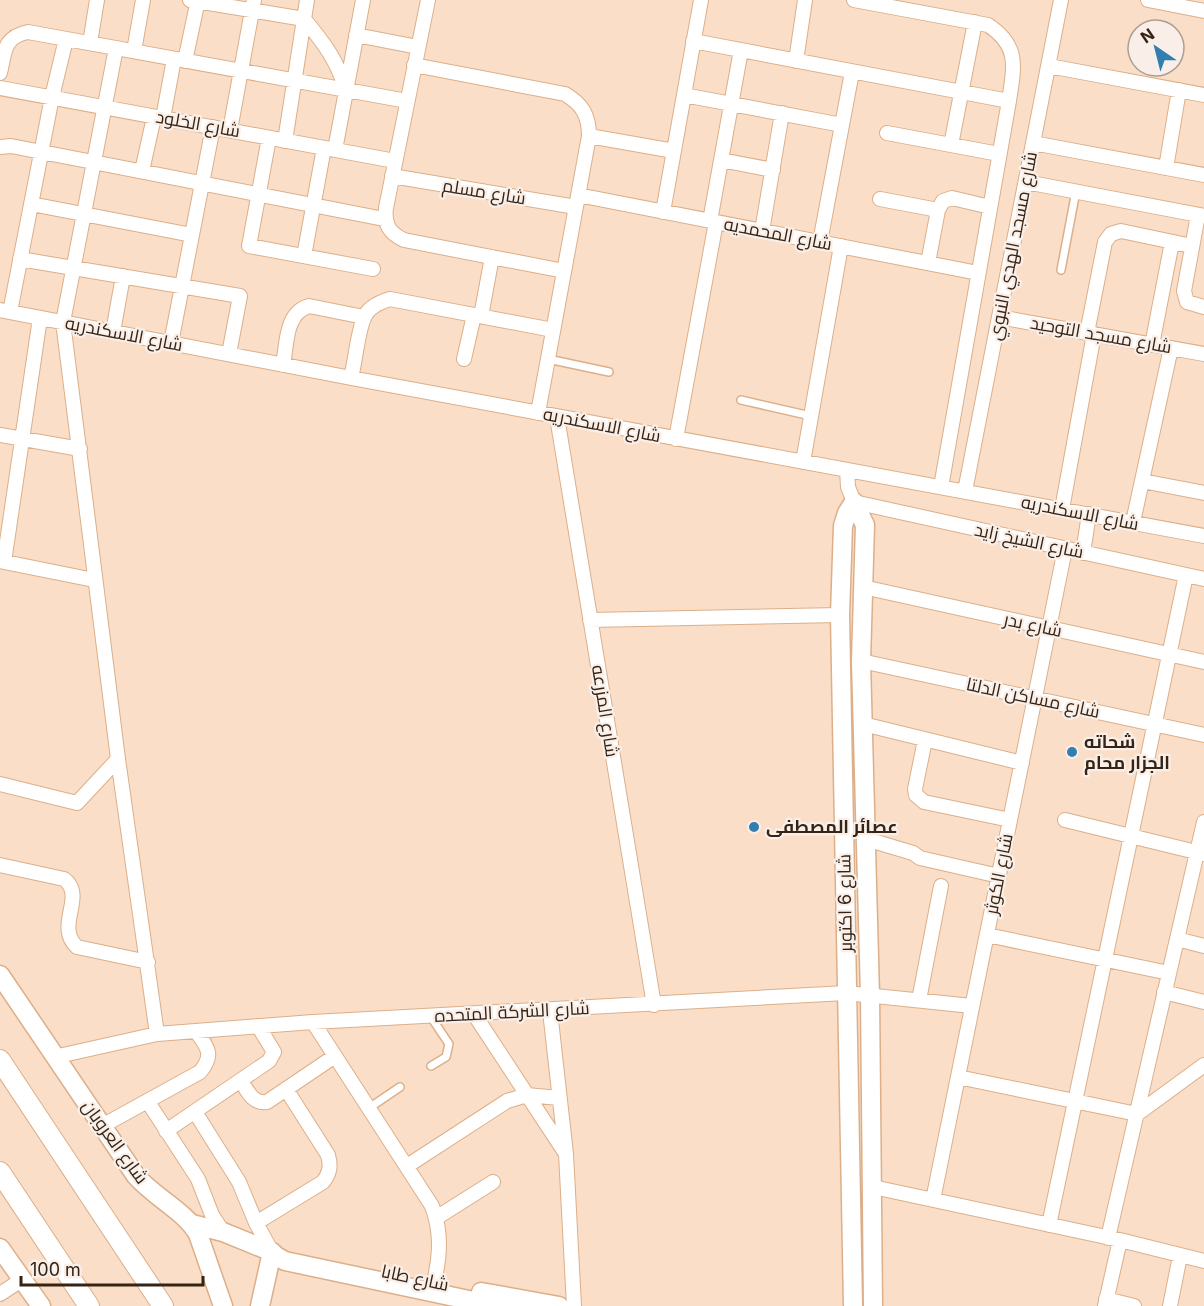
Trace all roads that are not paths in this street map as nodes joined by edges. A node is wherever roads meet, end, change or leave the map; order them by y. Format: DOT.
graph roads {
  1 [pos="97,0"];
  2 [pos="143,0"];
  3 [pos="195,0"];
  4 [pos="307,0"];
  5 [pos="363,0"];
  6 [pos="428,0"];
  7 [pos="701,0"];
  8 [pos="806,0"];
  9 [pos="854,0"];
  10 [pos="1061,0"];
  11 [pos="1148,0"];
  12 [pos="253,5"];
  13 [pos="1204,10"];
  14 [pos="304,19"];
  15 [pos="975,22"];
  16 [pos="356,35"];
  17 [pos="66,39"];
  18 [pos="693,41"];
  19 [pos="90,43"];
  20 [pos="418,47"];
  21 [pos="116,48"];
  22 [pos="741,50"];
  23 [pos="134,51"];
  24 [pos="180,60"];
  25 [pos="796,61"];
  26 [pos="414,65"];
  27 [pos="1049,66"];
  28 [pos="241,71"];
  29 [pos="852,72"];
  30 [pos="0,73"];
  31 [pos="295,80"];
  32 [pos="0,88"];
  33 [pos="346,90"];
  34 [pos="1179,90"];
  35 [pos="962,92"];
  36 [pos="684,94"];
  37 [pos="1204,95"];
  38 [pos="52,98"];
  39 [pos="407,101"];
  40 [pos="1009,101"];
  41 [pos="731,104"];
  42 [pos="105,107"];
  43 [pos="782,113"];
  44 [pos="158,117"];
  45 [pos="842,124"];
  46 [pos="213,127"];
  47 [pos="230,130"];
  48 [pos="886,133"];
  49 [pos="590,136"];
  50 [pos="269,138"];
  51 [pos="285,141"];
  52 [pos="1033,143"];
  53 [pos="951,145"];
  54 [pos="0,147"];
  55 [pos="329,149"];
  56 [pos="42,152"];
  57 [pos="674,152"];
  58 [pos="999,154"];
  59 [pos="721,160"];
  60 [pos="395,161"];
  61 [pos="94,162"];
  62 [pos="1166,168"];
  63 [pos="773,170"];
  64 [pos="142,171"];
  65 [pos="1204,174"];
  66 [pos="392,176"];
  67 [pos="1026,182"];
  68 [pos="202,183"];
  69 [pos="1076,191"];
  70 [pos="259,194"];
  71 [pos="880,199"];
  72 [pos="577,201"];
  73 [pos="31,204"];
  74 [pos="313,205"];
  75 [pos="990,207"];
  76 [pos="938,210"];
  77 [pos="663,212"];
  78 [pos="84,214"];
  79 [pos="1201,215"];
  80 [pos="384,219"];
  81 [pos="713,221"];
  82 [pos="762,231"];
  83 [pos="192,235"];
  84 [pos="819,242"];
  85 [pos="1172,242"];
  86 [pos="841,246"];
  87 [pos="1192,246"];
  88 [pos="304,256"];
  89 [pos="492,257"];
  90 [pos="20,259"];
  91 [pos="928,263"];
  92 [pos="73,268"];
  93 [pos="373,269"];
  94 [pos="1061,270"];
  95 [pos="564,271"];
  96 [pos="978,273"];
  97 [pos="123,276"];
  98 [pos="182,286"];
  99 [pos="1204,307"];
  100 [pos="5,311"];
  101 [pos="477,316"];
  102 [pos="364,317"];
  103 [pos="999,317"];
  104 [pos="40,318"];
  105 [pos="63,322"];
  106 [pos="553,330"];
  107 [pos="113,332"];
  108 [pos="1090,333"];
  109 [pos="171,343"];
  110 [pos="1152,345"];
  111 [pos="1171,348"];
  112 [pos="229,354"];
  113 [pos="1204,354"];
  114 [pos="464,359"];
  115 [pos="548,359"];
  116 [pos="283,365"];
  117 [pos="609,372"];
  118 [pos="351,378"];
  119 [pos="741,400"];
  120 [pos="538,413"];
  121 [pos="811,416"];
  122 [pos="557,417"];
  123 [pos="0,435"];
  124 [pos="23,439"];
  125 [pos="676,439"];
  126 [pos="80,449"];
  127 [pos="803,462"];
  128 [pos="847,470"];
  129 [pos="1142,482"];
  130 [pos="940,487"];
  131 [pos="965,492"];
  132 [pos="1204,493"];
  133 [pos="854,502"];
  134 [pos="1062,509"];
  135 [pos="1089,514"];
  136 [pos="1133,522"];
  137 [pos="1204,536"];
  138 [pos="1065,549"];
  139 [pos="1083,553"];
  140 [pos="2,562"];
  141 [pos="1186,575"];
  142 [pos="1204,579"];
  143 [pos="94,580"];
  144 [pos="863,587"];
  145 [pos="840,615"];
  146 [pos="590,620"];
  147 [pos="1049,628"];
  148 [pos="1169,654"];
  149 [pos="861,661"];
  150 [pos="1204,662"];
  151 [pos="1035,699"];
  152 [pos="863,724"];
  153 [pos="1155,724"];
  154 [pos="1204,735"];
  155 [pos="925,740"];
  156 [pos="118,759"];
  157 [pos="1022,764"];
  158 [pos="0,784"];
  159 [pos="1010,820"];
  160 [pos="1065,820"];
  161 [pos="1204,822"];
  162 [pos="1131,836"];
  163 [pos="866,838"];
  164 [pos="1200,853"];
  165 [pos="0,866"];
  166 [pos="999,876"];
  167 [pos="941,886"];
  168 [pos="987,935"];
  169 [pos="1177,939"];
  170 [pos="1204,946"];
  171 [pos="1105,959"];
  172 [pos="148,962"];
  173 [pos="1169,973"];
  174 [pos="0,975"];
  175 [pos="1164,992"];
  176 [pos="846,993"];
  177 [pos="870,995"];
  178 [pos="919,1000"];
  179 [pos="1204,1002"];
  180 [pos="654,1005"];
  181 [pos="972,1006"];
  182 [pos="550,1011"];
  183 [pos="474,1014"];
  184 [pos="431,1017"];
  185 [pos="313,1022"];
  186 [pos="258,1026"];
  187 [pos="196,1031"];
  188 [pos="157,1034"];
  189 [pos="335,1056"];
  190 [pos="54,1057"];
  191 [pos="0,1060"];
  192 [pos="1204,1065"];
  193 [pos="431,1066"];
  194 [pos="958,1077"];
  195 [pos="241,1081"];
  196 [pos="400,1087"];
  197 [pos="286,1089"];
  198 [pos="527,1095"];
  199 [pos="559,1098"];
  200 [pos="1075,1101"];
  201 [pos="148,1102"];
  202 [pos="369,1108"];
  203 [pos="195,1112"];
  204 [pos="1137,1114"];
  205 [pos="102,1126"];
  206 [pos="166,1131"];
  207 [pos="566,1154"];
  208 [pos="407,1166"];
  209 [pos="0,1172"];
  210 [pos="493,1182"];
  211 [pos="873,1187"];
  212 [pos="933,1200"];
  213 [pos="436,1218"];
  214 [pos="256,1223"];
  215 [pos="192,1224"];
  216 [pos="1049,1225"];
  217 [pos="223,1232"];
  218 [pos="1114,1239"];
  219 [pos="0,1249"];
  220 [pos="272,1251"];
  221 [pos="1180,1256"];
  222 [pos="1204,1262"];
  223 [pos="23,1279"];
  224 [pos="434,1283"];
  225 [pos="0,1294"];
  226 [pos="1105,1303"];
  227 [pos="41,1306"];
  228 [pos="90,1306"];
  229 [pos="163,1306"];
  230 [pos="223,1306"];
  231 [pos="260,1306"];
  232 [pos="497,1306"];
  233 [pos="559,1306"];
  234 [pos="574,1306"];
  235 [pos="853,1306"];
  236 [pos="873,1306"];
  237 [pos="1134,1306"];
  238 [pos="1170,1306"];
  1 -- 19 [label="street"];
  2 -- 23 [label="street"];
  3 -- 12 [label="street"];
  3 -- 24 [label="street"];
  4 -- 14 [label="street"];
  5 -- 16 [label="street"];
  6 -- 20 [label="street"];
  7 -- 18 [label="street"];
  8 -- 25 [label="street"];
  9 -- 15 [label="street, شارع مسجد الهدي النبوي"];
  10 -- 27 [label="street, شارع مسجد الهدي النبوي"];
  11 -- 13 [label="street"];
  12 -- 14 [label="street"];
  12 -- 28 [label="street"];
  14 -- 31 [label="street"];
  14 -- 33 [label="street"];
  15 -- 35 [label="street"];
  15 -- 40 [label="street, شارع مسجد الهدي النبوي"];
  16 -- 20 [label="street"];
  16 -- 33 [label="street"];
  17 -- 19 [label="street"];
  17 -- 30 [label="street"];
  17 -- 38 [label="street"];
  18 -- 22 [label="street"];
  18 -- 36 [label="street"];
  19 -- 21 [label="street"];
  20 -- 26 [label="street"];
  21 -- 23 [label="street"];
  21 -- 42 [label="street"];
  22 -- 25 [label="street"];
  22 -- 41 [label="street"];
  23 -- 24 [label="street"];
  24 -- 28 [label="street"];
  24 -- 44 [label="street"];
  25 -- 29 [label="street"];
  26 -- 39 [label="street"];
  26 -- 49 [label="street"];
  27 -- 34 [label="street"];
  27 -- 52 [label="street, شارع مسجد الهدي النبوي"];
  28 -- 31 [label="street"];
  28 -- 47 [label="street"];
  29 -- 35 [label="street"];
  29 -- 45 [label="street"];
  31 -- 33 [label="street"];
  31 -- 51 [label="street"];
  32 -- 38 [label="street, شارع الخلود"];
  33 -- 39 [label="street"];
  33 -- 55 [label="street"];
  34 -- 37 [label="street"];
  34 -- 62 [label="street"];
  35 -- 40 [label="street"];
  35 -- 53 [label="street"];
  36 -- 41 [label="street"];
  36 -- 57 [label="street"];
  38 -- 42 [label="street, شارع الخلود"];
  38 -- 56 [label="street"];
  39 -- 60 [label="street"];
  40 -- 58 [label="street, شارع مسجد الهدي النبوي"];
  41 -- 43 [label="street"];
  41 -- 59 [label="street"];
  42 -- 44 [label="street, شارع الخلود"];
  42 -- 61 [label="street"];
  43 -- 45 [label="street"];
  43 -- 63 [label="street"];
  44 -- 46 [label="street, شارع الخلود"];
  44 -- 64 [label="street"];
  45 -- 84 [label="street"];
  46 -- 47 [label="street, شارع الخلود"];
  46 -- 68 [label="street"];
  47 -- 50 [label="street, شارع الخلود"];
  48 -- 53 [label="street"];
  49 -- 57 [label="street"];
  49 -- 72 [label="street"];
  50 -- 51 [label="street, شارع الخلود"];
  50 -- 70 [label="street"];
  51 -- 55 [label="street, شارع الخلود"];
  52 -- 62 [label="street"];
  52 -- 67 [label="street, شارع مسجد الهدي النبوي"];
  53 -- 58 [label="street"];
  54 -- 56 [label="street"];
  55 -- 60 [label="street, شارع الخلود"];
  55 -- 74 [label="street"];
  56 -- 61 [label="street"];
  56 -- 73 [label="street"];
  57 -- 77 [label="street"];
  58 -- 75 [label="street, شارع مسجد الهدي النبوي"];
  59 -- 63 [label="street"];
  59 -- 81 [label="street"];
  60 -- 66 [label="street"];
  61 -- 64 [label="street"];
  61 -- 78 [label="street"];
  62 -- 65 [label="street"];
  63 -- 82 [label="street"];
  64 -- 68 [label="street"];
  66 -- 72 [label="street, شارع مسلم"];
  66 -- 80 [label="street"];
  67 -- 69 [label="street"];
  67 -- 103 [label="street, شارع مسجد الهدي النبوي"];
  68 -- 70 [label="street"];
  68 -- 83 [label="street"];
  69 -- 79 [label="street"];
  69 -- 94 [label="lane"];
  70 -- 74 [label="street"];
  70 -- 88 [label="street"];
  71 -- 76 [label="street"];
  72 -- 77 [label="street, شارع المحمديه"];
  72 -- 95 [label="street"];
  73 -- 78 [label="street"];
  73 -- 90 [label="street"];
  74 -- 80 [label="street"];
  74 -- 88 [label="street"];
  75 -- 76 [label="street"];
  75 -- 96 [label="street, شارع مسجد الهدي النبوي"];
  76 -- 91 [label="street"];
  77 -- 81 [label="street, شارع المحمديه"];
  78 -- 83 [label="street"];
  78 -- 92 [label="street"];
  79 -- 87 [label="street"];
  80 -- 89 [label="street"];
  81 -- 82 [label="street, شارع المحمديه"];
  81 -- 125 [label="street"];
  82 -- 84 [label="street, شارع المحمديه"];
  83 -- 98 [label="street"];
  84 -- 86 [label="street, شارع المحمديه"];
  85 -- 87 [label="street"];
  85 -- 108 [label="street"];
  85 -- 110 [label="street"];
  86 -- 91 [label="street, شارع المحمديه"];
  86 -- 121 [label="street"];
  87 -- 99 [label="street"];
  88 -- 93 [label="street"];
  89 -- 95 [label="street"];
  89 -- 101 [label="street"];
  90 -- 92 [label="street"];
  90 -- 100 [label="street"];
  91 -- 96 [label="street, شارع المحمديه"];
  92 -- 97 [label="street"];
  92 -- 105 [label="street"];
  95 -- 106 [label="street"];
  96 -- 130 [label="street, شارع مسجد الهدي النبوي"];
  97 -- 98 [label="street"];
  97 -- 107 [label="street"];
  98 -- 109 [label="street"];
  98 -- 112 [label="street"];
  100 -- 104 [label="street, شارع الاسكندريه"];
  101 -- 102 [label="street"];
  101 -- 106 [label="street"];
  101 -- 114 [label="street"];
  102 -- 116 [label="street"];
  102 -- 118 [label="street"];
  103 -- 108 [label="street, شارع مسجد التوحيد"];
  103 -- 131 [label="street, شارع مسجد الهدي النبوي"];
  104 -- 105 [label="street, شارع الاسكندريه"];
  104 -- 124 [label="street"];
  105 -- 107 [label="street, شارع الاسكندريه"];
  105 -- 126 [label="street"];
  106 -- 115 [label="street"];
  107 -- 109 [label="street, شارع الاسكندريه"];
  108 -- 110 [label="street, شارع مسجد التوحيد"];
  108 -- 134 [label="street"];
  109 -- 112 [label="street, شارع الاسكندريه"];
  110 -- 111 [label="street, شارع مسجد التوحيد"];
  111 -- 113 [label="street, شارع مسجد التوحيد"];
  111 -- 129 [label="street"];
  112 -- 116 [label="street, شارع الاسكندريه"];
  115 -- 117 [label="lane"];
  115 -- 120 [label="street"];
  116 -- 118 [label="street, شارع الاسكندريه"];
  118 -- 120 [label="street, شارع الاسكندريه"];
  119 -- 121 [label="lane"];
  120 -- 122 [label="street, شارع الاسكندريه"];
  121 -- 127 [label="street"];
  122 -- 125 [label="street, شارع الاسكندريه"];
  122 -- 146 [label="street, شارع المزرعه"];
  123 -- 124 [label="street"];
  124 -- 126 [label="street"];
  124 -- 140 [label="street"];
  125 -- 127 [label="street, شارع الاسكندريه"];
  126 -- 143 [label="street"];
  127 -- 128 [label="street, شارع الاسكندريه"];
  128 -- 130 [label="street, شارع الاسكندريه"];
  128 -- 133 [label="street, شارع 6 اكتوبر"];
  129 -- 132 [label="street"];
  129 -- 136 [label="street"];
  130 -- 131 [label="street, شارع الاسكندريه"];
  131 -- 134 [label="street, شارع الاسكندريه"];
  133 -- 138 [label="street, شارع الشيخ زايد"];
  133 -- 144 [label="street, شارع 6 اكتوبر"];
  133 -- 145 [label="street, شارع 6 اكتوبر"];
  134 -- 135 [label="street, شارع الاسكندريه"];
  135 -- 136 [label="street, شارع الاسكندريه"];
  135 -- 139 [label="street"];
  136 -- 137 [label="street, شارع الاسكندريه"];
  138 -- 139 [label="street, شارع الشيخ زايد"];
  138 -- 147 [label="street, شارع الكوثر"];
  139 -- 141 [label="street, شارع الشيخ زايد"];
  140 -- 143 [label="street"];
  141 -- 142 [label="street, شارع الشيخ زايد"];
  141 -- 148 [label="street"];
  143 -- 156 [label="street"];
  144 -- 147 [label="street, شارع بدر"];
  144 -- 149 [label="street, شارع 6 اكتوبر"];
  145 -- 146 [label="street"];
  145 -- 176 [label="street, شارع 6 اكتوبر"];
  146 -- 180 [label="street, شارع المزرعه"];
  147 -- 148 [label="street, شارع بدر"];
  147 -- 151 [label="street, شارع الكوثر"];
  148 -- 150 [label="street, شارع بدر"];
  148 -- 153 [label="street"];
  149 -- 151 [label="street, شارع مساكن الدلتا"];
  149 -- 152 [label="street, شارع 6 اكتوبر"];
  151 -- 153 [label="street, شارع مساكن الدلتا"];
  151 -- 157 [label="street, شارع الكوثر"];
  152 -- 155 [label="street"];
  152 -- 163 [label="street, شارع 6 اكتوبر"];
  153 -- 154 [label="street, شارع مساكن الدلتا"];
  153 -- 162 [label="street"];
  155 -- 157 [label="street"];
  155 -- 159 [label="street"];
  156 -- 158 [label="street"];
  156 -- 172 [label="street"];
  157 -- 159 [label="street, شارع الكوثر"];
  159 -- 166 [label="street, شارع الكوثر"];
  160 -- 162 [label="street"];
  161 -- 164 [label="street"];
  162 -- 164 [label="street"];
  162 -- 171 [label="street"];
  163 -- 166 [label="street"];
  163 -- 177 [label="street, شارع 6 اكتوبر"];
  164 -- 169 [label="street"];
  165 -- 172 [label="street"];
  166 -- 168 [label="street, شارع الكوثر"];
  167 -- 178 [label="street"];
  168 -- 171 [label="street"];
  168 -- 181 [label="street, شارع الكوثر"];
  169 -- 170 [label="street"];
  169 -- 173 [label="street"];
  171 -- 173 [label="street"];
  171 -- 200 [label="street"];
  172 -- 188 [label="street"];
  173 -- 175 [label="street"];
  174 -- 190 [label="street, شارع العروبان"];
  175 -- 179 [label="street"];
  175 -- 204 [label="street"];
  176 -- 177 [label="street, شارع الشركة المتحده"];
  176 -- 180 [label="street, شارع الشركة المتحده"];
  176 -- 235 [label="street, شارع 6 اكتوبر"];
  177 -- 178 [label="street, شارع الشركة المتحده"];
  177 -- 211 [label="street, شارع 6 اكتوبر"];
  178 -- 181 [label="street, شارع الشركة المتحده"];
  180 -- 182 [label="street, شارع الشركة المتحده"];
  181 -- 194 [label="street, شارع الكوثر"];
  182 -- 183 [label="street, شارع الشركة المتحده"];
  182 -- 199 [label="street"];
  183 -- 184 [label="street, شارع الشركة المتحده"];
  183 -- 198 [label="street"];
  184 -- 185 [label="street, شارع الشركة المتحده"];
  184 -- 193 [label="lane"];
  185 -- 186 [label="street, شارع الشركة المتحده"];
  185 -- 189 [label="street"];
  186 -- 187 [label="street, شارع الشركة المتحده"];
  186 -- 195 [label="street"];
  187 -- 188 [label="street, شارع الشركة المتحده"];
  187 -- 201 [label="street"];
  188 -- 190 [label="street, شارع الشركة المتحده"];
  189 -- 197 [label="street"];
  189 -- 202 [label="street"];
  190 -- 205 [label="street, شارع العروبان"];
  191 -- 229 [label="main road"];
  192 -- 204 [label="street"];
  194 -- 200 [label="street"];
  194 -- 212 [label="street, شارع الكوثر"];
  195 -- 197 [label="street"];
  195 -- 203 [label="street"];
  196 -- 202 [label="lane"];
  197 -- 214 [label="street"];
  198 -- 199 [label="street"];
  198 -- 207 [label="street"];
  198 -- 208 [label="street"];
  199 -- 207 [label="street"];
  200 -- 204 [label="street"];
  200 -- 216 [label="street"];
  201 -- 205 [label="street"];
  201 -- 206 [label="street"];
  202 -- 208 [label="street"];
  203 -- 206 [label="street"];
  203 -- 214 [label="street"];
  204 -- 218 [label="street"];
  205 -- 215 [label="street, شارع العروبان"];
  206 -- 217 [label="street"];
  207 -- 234 [label="street"];
  208 -- 213 [label="street"];
  209 -- 228 [label="main road"];
  210 -- 213 [label="street"];
  211 -- 212 [label="street"];
  211 -- 236 [label="street, شارع 6 اكتوبر"];
  212 -- 216 [label="street"];
  213 -- 224 [label="street"];
  214 -- 220 [label="street"];
  215 -- 217 [label="street, شارع طابا"];
  215 -- 230 [label="street, شارع العروبان"];
  216 -- 218 [label="street"];
  217 -- 220 [label="street, شارع طابا"];
  218 -- 221 [label="street"];
  218 -- 226 [label="street"];
  219 -- 223 [label="street"];
  220 -- 224 [label="street, شارع طابا"];
  220 -- 231 [label="street"];
  220 -- 232 [label="street, شارع طابا"];
  221 -- 222 [label="street"];
  221 -- 238 [label="street"];
  223 -- 225 [label="street"];
  223 -- 227 [label="street"];
  224 -- 233 [label="street, شارع طابا"];
  226 -- 237 [label="street"];
}
